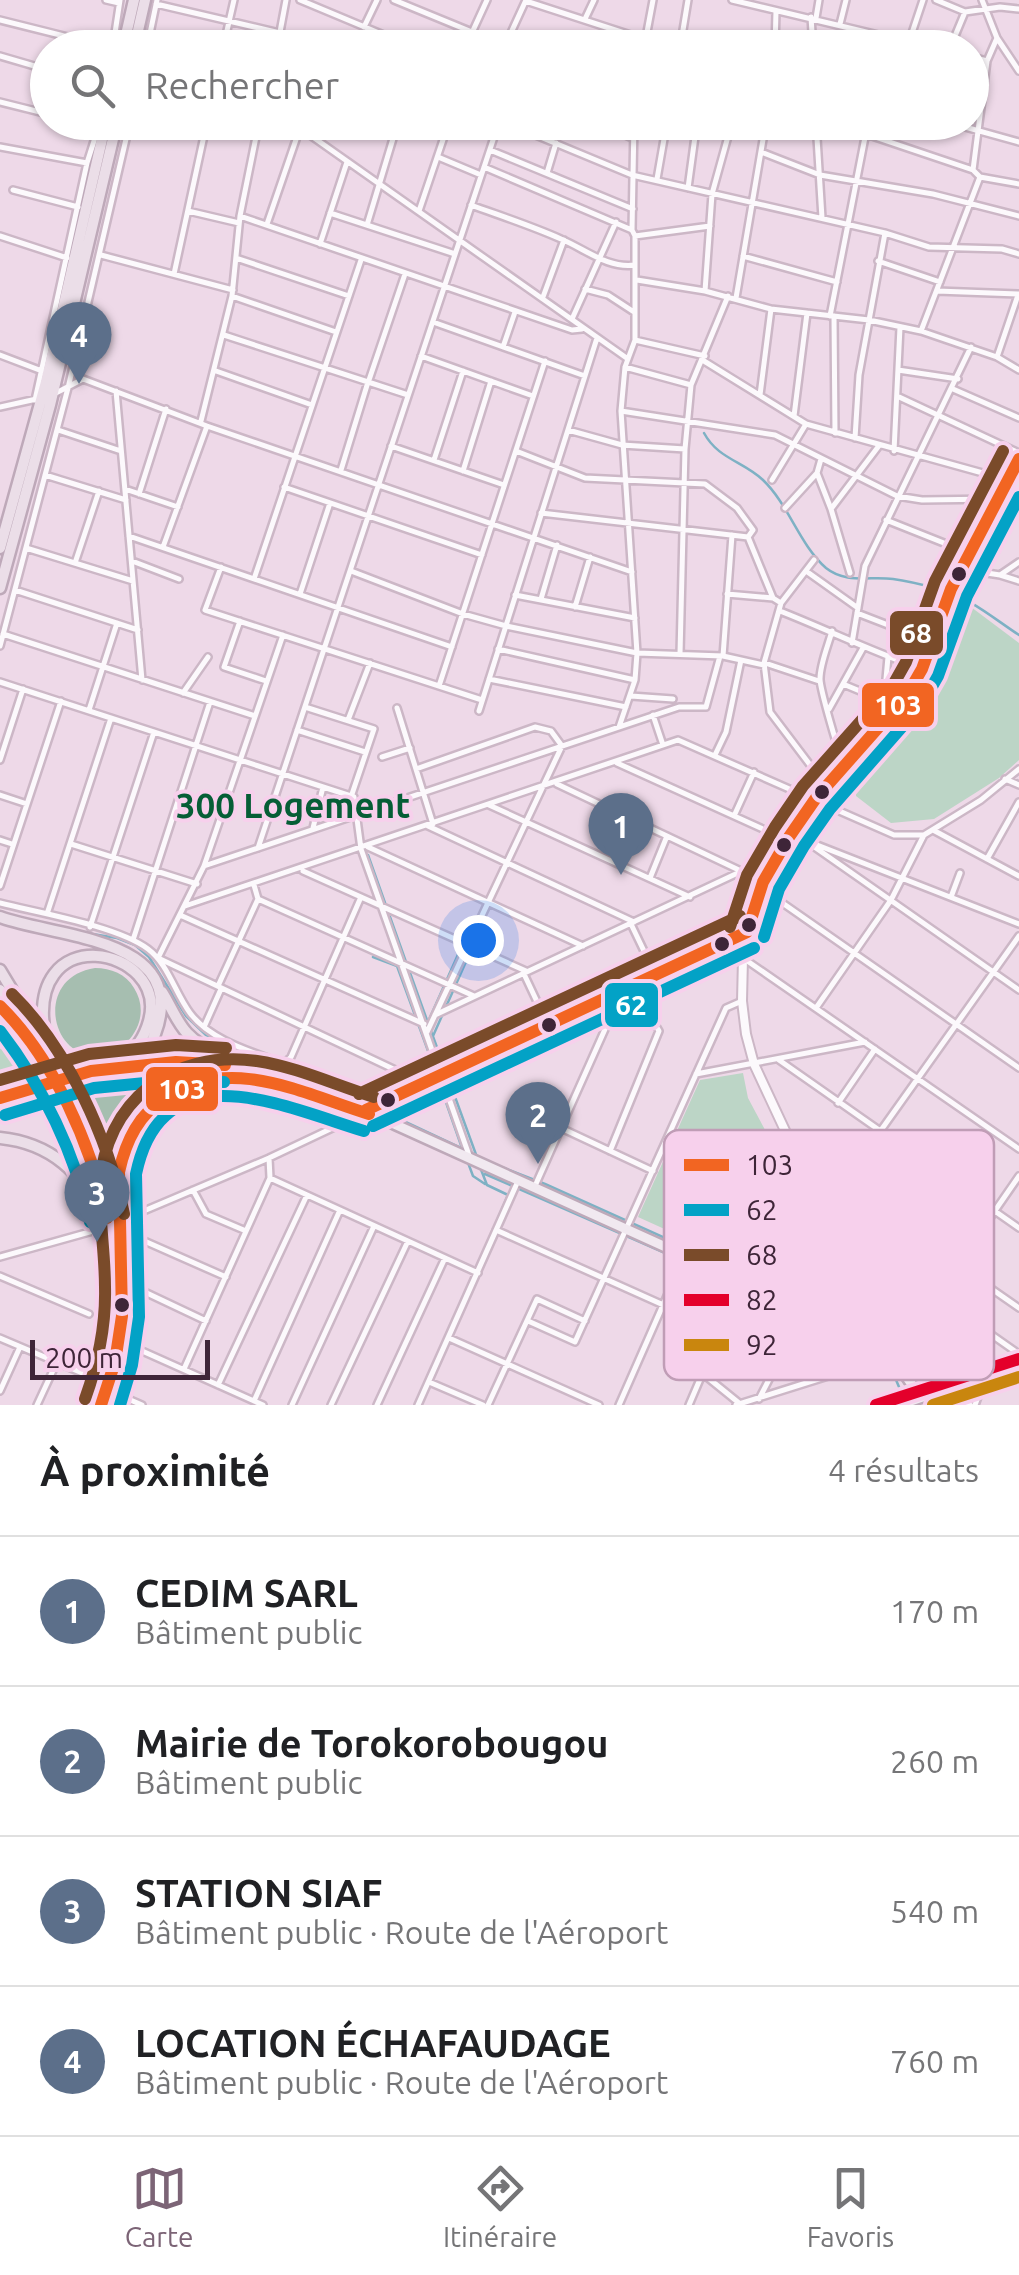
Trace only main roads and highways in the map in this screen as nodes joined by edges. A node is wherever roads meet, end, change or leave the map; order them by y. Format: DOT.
graph roads {
  1 [pos="134,0"];
  2 [pos="153,1"];
  3 [pos="127,30"];
  4 [pos="141,30"];
  5 [pos="99,140"];
  6 [pos="112,140"];
  7 [pos="43,398"];
  8 [pos="1019,456"];
  9 [pos="0,548"];
  10 [pos="0,588"];
  11 [pos="0,917"];
  12 [pos="0,970"];
  13 [pos="160,989"];
  14 [pos="0,990"];
  15 [pos="0,1006"];
  16 [pos="24,1033"];
  17 [pos="48,1051"];
  18 [pos="141,1064"];
  19 [pos="88,1076"];
  20 [pos="124,1076"];
  21 [pos="288,1078"];
  22 [pos="273,1082"];
  23 [pos="36,1095"];
  24 [pos="0,1100"];
  25 [pos="336,1102"];
  26 [pos="366,1112"];
  27 [pos="0,1113"];
  28 [pos="340,1122"];
  29 [pos="784,1130"];
  30 [pos="3,1140"];
  31 [pos="118,1213"];
  32 [pos="108,1225"];
  33 [pos="664,1246"];
  34 [pos="1019,1357"];
  35 [pos="994,1366"];
  36 [pos="994,1371"];
  37 [pos="908,1380"];
  38 [pos="958,1380"];
  39 [pos="974,1380"];
  40 [pos="918,1395"];
  41 [pos="906,1402"];
  42 [pos="87,1405"];
  43 [pos="101,1405"];
  44 [pos="876,1405"];
  1 -- 3 [label="highway"];
  2 -- 4 [label="highway"];
  5 -- 7 [label="highway"];
  6 -- 7 [label="highway"];
  7 -- 9 [label="highway"];
  7 -- 10 [label="highway"];
  8 -- 29 [label="main road"];
  11 -- 13 [label="highway"];
  12 -- 17 [label="highway"];
  13 -- 18 [label="highway"];
  13 -- 21 [label="highway"];
  14 -- 16 [label="highway"];
  15 -- 16 [label="highway"];
  16 -- 32 [label="highway"];
  17 -- 19 [label="highway"];
  17 -- 31 [label="highway"];
  18 -- 19 [label="main road"];
  18 -- 20 [label="highway"];
  18 -- 21 [label="main road"];
  19 -- 20 [label="highway"];
  19 -- 23 [label="highway, bridge"];
  20 -- 22 [label="main road"];
  21 -- 26 [label="main road"];
  22 -- 25 [label="main road"];
  22 -- 31 [label="highway"];
  23 -- 24 [label="highway"];
  23 -- 27 [label="highway"];
  25 -- 26 [label="main road"];
  25 -- 28 [label="main road"];
  26 -- 33 [label="main road"];
  30 -- 32 [label="highway"];
  31 -- 43 [label="highway"];
  32 -- 42 [label="highway"];
  34 -- 35 [label="main road"];
  34 -- 36 [label="main road"];
  37 -- 40 [label="main road"];
  38 -- 40 [label="main road"];
  39 -- 40 [label="main road"];
  40 -- 41 [label="main road"];
  41 -- 44 [label="main road"];
}
